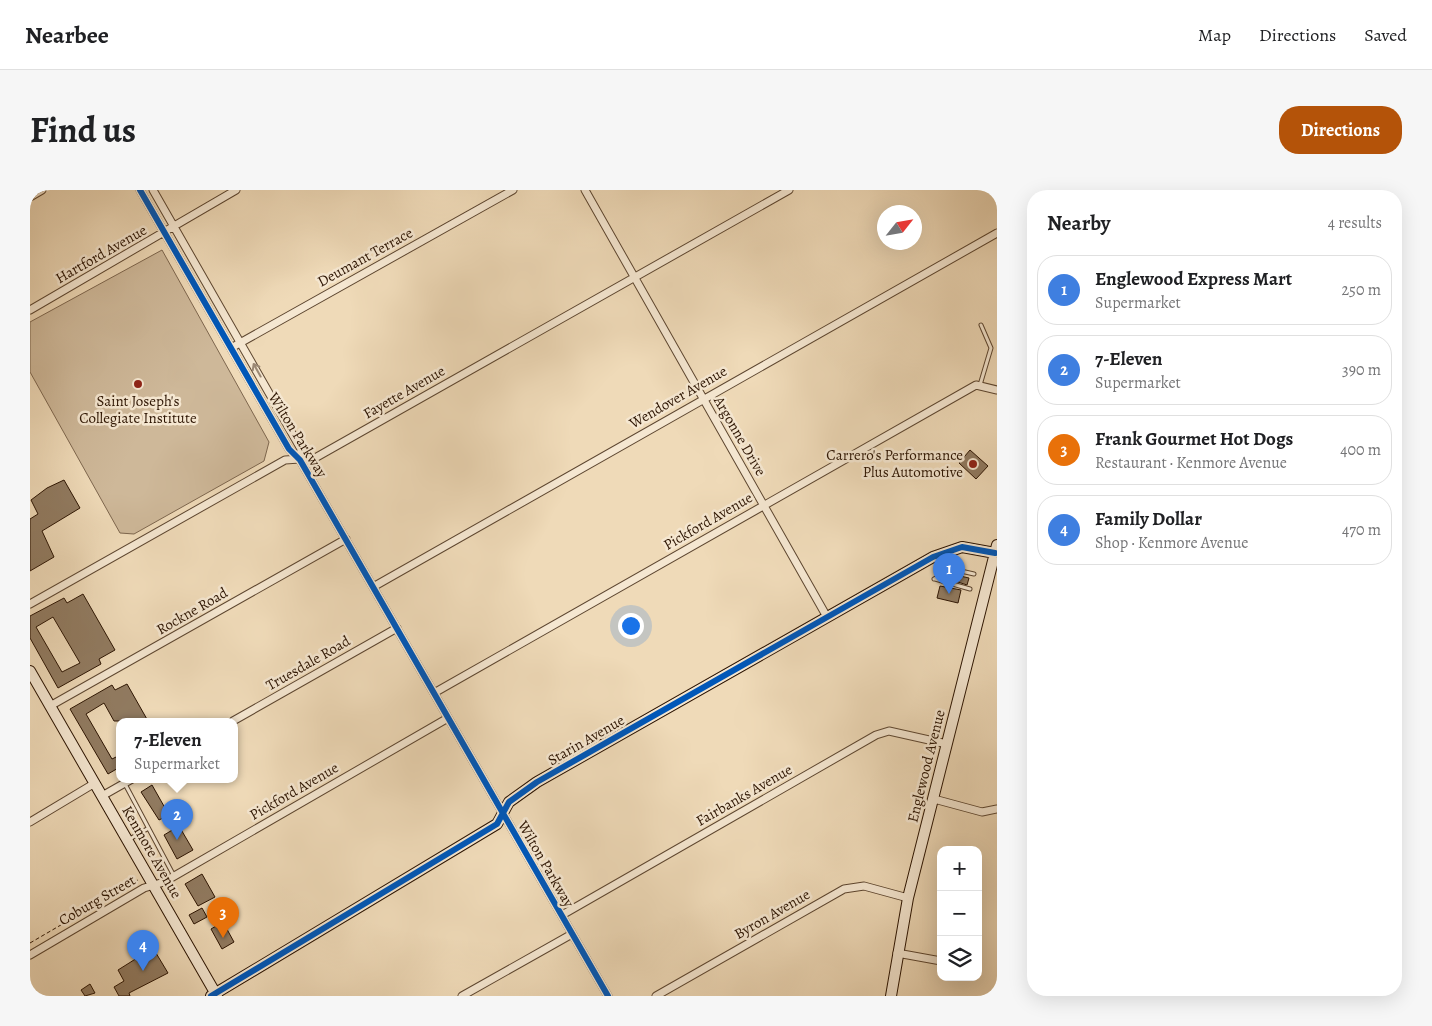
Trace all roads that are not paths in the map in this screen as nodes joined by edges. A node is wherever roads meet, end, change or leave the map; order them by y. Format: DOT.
graph roads {
  1 [pos="42,190"];
  2 [pos="140,190"];
  3 [pos="154,190"];
  4 [pos="236,190"];
  5 [pos="513,190"];
  6 [pos="585,190"];
  7 [pos="789,190"];
  8 [pos="30,197"];
  9 [pos="174,225"];
  10 [pos="164,230"];
  11 [pos="997,233"];
  12 [pos="634,277"];
  13 [pos="30,310"];
  14 [pos="981,325"];
  15 [pos="242,342"];
  16 [pos="231,348"];
  17 [pos="980,386"];
  18 [pos="997,390"];
  19 [pos="703,399"];
  20 [pos="300,460"];
  21 [pos="763,505"];
  22 [pos="346,539"];
  23 [pos="996,549"];
  24 [pos="974,574"];
  25 [pos="374,587"];
  26 [pos="970,589"];
  27 [pos="30,604"];
  28 [pos="827,617"];
  29 [pos="397,628"];
  30 [pos="30,671"];
  31 [pos="434,693"];
  32 [pos="50,706"];
  33 [pos="238,718"];
  34 [pos="448,718"];
  35 [pos="947,744"];
  36 [pos="95,783"];
  37 [pos="124,783"];
  38 [pos="102,796"];
  39 [pos="934,799"];
  40 [pos="997,810"];
  41 [pos="504,814"];
  42 [pos="30,822"];
  43 [pos="147,829"];
  44 [pos="128,840"];
  45 [pos="174,876"];
  46 [pos="153,885"];
  47 [pos="908,898"];
  48 [pos="562,915"];
  49 [pos="572,934"];
  50 [pos="897,954"];
  51 [pos="30,955"];
  52 [pos="937,960"];
  53 [pos="214,995"];
  54 [pos="462,996"];
  55 [pos="608,996"];
  56 [pos="656,996"];
  57 [pos="891,996"];
  1 -- 8 [label="street"];
  2 -- 10 [label="street, Wilton Parkway"];
  3 -- 9 [label="street, Wilton Parkway"];
  4 -- 9 [label="street, Hartford Avenue"];
  5 -- 15 [label="street, Deumant Terrace"];
  6 -- 12 [label="street, Argonne Drive"];
  7 -- 12 [label="street, Fayette Avenue"];
  9 -- 10 [label="street, Hartford Avenue"];
  9 -- 15 [label="street, Wilton Parkway"];
  10 -- 13 [label="street, Hartford Avenue"];
  10 -- 16 [label="street, Wilton Parkway"];
  11 -- 19 [label="street, Wendover Avenue"];
  12 -- 19 [label="street, Argonne Drive"];
  12 -- 20 [label="street, Fayette Avenue"];
  14 -- 17 [label="lane"];
  15 -- 16 [label="street, Deumant Terrace"];
  20 -- 15 [label="street, Wilton Parkway, one-way"];
  16 -- 20 [label="street, Wilton Parkway"];
  17 -- 18 [label="street"];
  17 -- 21 [label="street, Pickford Avenue"];
  19 -- 21 [label="street, Argonne Drive"];
  19 -- 25 [label="street, Wendover Avenue"];
  20 -- 22 [label="street, Wilton Parkway"];
  20 -- 27 [label="street, Fayette Avenue"];
  21 -- 28 [label="street, Argonne Drive"];
  21 -- 31 [label="street, Pickford Avenue"];
  22 -- 25 [label="street, Wilton Parkway"];
  22 -- 32 [label="street, Rockne Road"];
  23 -- 28 [label="street, Starin Avenue"];
  23 -- 35 [label="street, Englewood Avenue"];
  24 -- 26 [label="lane"];
  25 -- 29 [label="street, Wilton Parkway"];
  28 -- 41 [label="street, Starin Avenue"];
  29 -- 31 [label="street, Wilton Parkway"];
  29 -- 33 [label="street, Truesdale Road"];
  30 -- 32 [label="street, Kenmore Avenue"];
  31 -- 34 [label="street, Wilton Parkway"];
  32 -- 36 [label="street, Kenmore Avenue"];
  34 -- 41 [label="street, Wilton Parkway"];
  34 -- 45 [label="street, Pickford Avenue"];
  35 -- 39 [label="street, Englewood Avenue"];
  35 -- 48 [label="street, Fairbanks Avenue"];
  36 -- 38 [label="street, Kenmore Avenue"];
  36 -- 42 [label="street"];
  37 -- 38 [label="street"];
  37 -- 43 [label="lane"];
  38 -- 44 [label="street, Kenmore Avenue"];
  39 -- 40 [label="street"];
  39 -- 47 [label="street, Englewood Avenue"];
  41 -- 48 [label="street, Wilton Parkway"];
  41 -- 53 [label="street, Starin Avenue"];
  43 -- 44 [label="lane"];
  43 -- 45 [label="lane"];
  44 -- 46 [label="street, Kenmore Avenue"];
  45 -- 46 [label="street, Pickford Avenue"];
  46 -- 51 [label="street, Coburg Street"];
  46 -- 53 [label="street, Kenmore Avenue"];
  47 -- 50 [label="street, Englewood Avenue"];
  47 -- 56 [label="street, Byron Avenue"];
  48 -- 49 [label="street, Wilton Parkway"];
  49 -- 54 [label="street"];
  49 -- 55 [label="street, Wilton Parkway"];
  50 -- 52 [label="street"];
  50 -- 57 [label="street, Englewood Avenue"];
}
